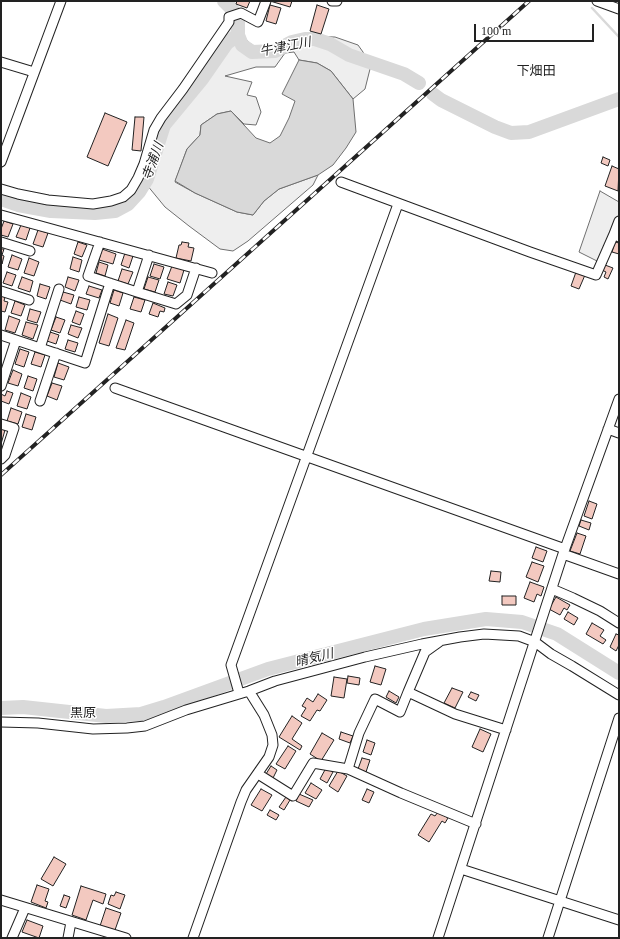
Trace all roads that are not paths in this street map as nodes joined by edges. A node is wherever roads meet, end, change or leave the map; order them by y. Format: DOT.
graph roads {
  1 [pos="61,1"];
  2 [pos="266,1"];
  3 [pos="332,1"];
  4 [pos="337,1"];
  5 [pos="597,1"];
  6 [pos="619,10"];
  7 [pos="1,62"];
  8 [pos="34,72"];
  9 [pos="1,162"];
  10 [pos="342,182"];
  11 [pos="1,189"];
  12 [pos="398,204"];
  13 [pos="1,214"];
  14 [pos="619,221"];
  15 [pos="616,235"];
  16 [pos="1,242"];
  17 [pos="100,242"];
  18 [pos="30,251"];
  19 [pos="149,255"];
  20 [pos="196,268"];
  21 [pos="212,273"];
  22 [pos="110,283"];
  23 [pos="59,289"];
  24 [pos="1,291"];
  25 [pos="137,292"];
  26 [pos="29,300"];
  27 [pos="1,335"];
  28 [pos="16,340"];
  29 [pos="40,348"];
  30 [pos="56,353"];
  31 [pos="1,386"];
  32 [pos="115,388"];
  33 [pos="619,399"];
  34 [pos="40,402"];
  35 [pos="1,424"];
  36 [pos="608,429"];
  37 [pos="619,433"];
  38 [pos="307,457"];
  39 [pos="1,459"];
  40 [pos="564,552"];
  41 [pos="619,574"];
  42 [pos="552,589"];
  43 [pos="619,623"];
  44 [pos="443,640"];
  45 [pos="534,642"];
  46 [pos="239,691"];
  47 [pos="249,691"];
  48 [pos="408,692"];
  49 [pos="619,695"];
  50 [pos="619,718"];
  51 [pos="1,722"];
  52 [pos="506,730"];
  53 [pos="348,769"];
  54 [pos="258,774"];
  55 [pos="476,824"];
  56 [pos="461,869"];
  57 [pos="1,900"];
  58 [pos="560,901"];
  59 [pos="25,908"];
  60 [pos="619,920"];
  61 [pos="71,922"];
  62 [pos="12,938"];
  63 [pos="68,938"];
  64 [pos="126,938"];
  65 [pos="193,938"];
  66 [pos="438,938"];
  67 [pos="548,938"];
  1 -- 8 [label="street"];
  2 -- 11 [label="street"];
  3 -- 4 [label="street"];
  5 -- 6 [label="street"];
  7 -- 8 [label="street"];
  8 -- 9 [label="street"];
  10 -- 12 [label="street"];
  12 -- 15 [label="street"];
  12 -- 38 [label="street"];
  13 -- 17 [label="street"];
  14 -- 15 [label="street"];
  16 -- 18 [label="street"];
  17 -- 19 [label="street"];
  17 -- 22 [label="street"];
  19 -- 20 [label="street"];
  19 -- 25 [label="street"];
  20 -- 21 [label="street"];
  20 -- 25 [label="street"];
  22 -- 25 [label="street"];
  22 -- 30 [label="street"];
  23 -- 29 [label="street"];
  24 -- 26 [label="street"];
  27 -- 28 [label="street"];
  28 -- 29 [label="street"];
  28 -- 31 [label="street"];
  29 -- 30 [label="street"];
  30 -- 34 [label="street"];
  32 -- 38 [label="street"];
  33 -- 36 [label="street"];
  35 -- 39 [label="street"];
  36 -- 37 [label="street"];
  36 -- 40 [label="street"];
  38 -- 40 [label="street"];
  38 -- 46 [label="street"];
  40 -- 41 [label="street"];
  40 -- 42 [label="street"];
  42 -- 43 [label="street"];
  42 -- 45 [label="street"];
  44 -- 45 [label="street"];
  44 -- 47 [label="street"];
  44 -- 48 [label="street"];
  45 -- 49 [label="street"];
  45 -- 52 [label="street"];
  46 -- 47 [label="street"];
  46 -- 51 [label="street"];
  47 -- 54 [label="street"];
  48 -- 52 [label="street"];
  48 -- 53 [label="street"];
  50 -- 58 [label="street"];
  52 -- 55 [label="street"];
  53 -- 54 [label="street"];
  53 -- 55 [label="street"];
  54 -- 65 [label="street"];
  55 -- 56 [label="street"];
  56 -- 58 [label="street"];
  56 -- 66 [label="street"];
  57 -- 59 [label="street"];
  58 -- 60 [label="street"];
  58 -- 67 [label="street"];
  59 -- 61 [label="street"];
  59 -- 62 [label="street"];
  61 -- 63 [label="street"];
  61 -- 64 [label="street"];
}
